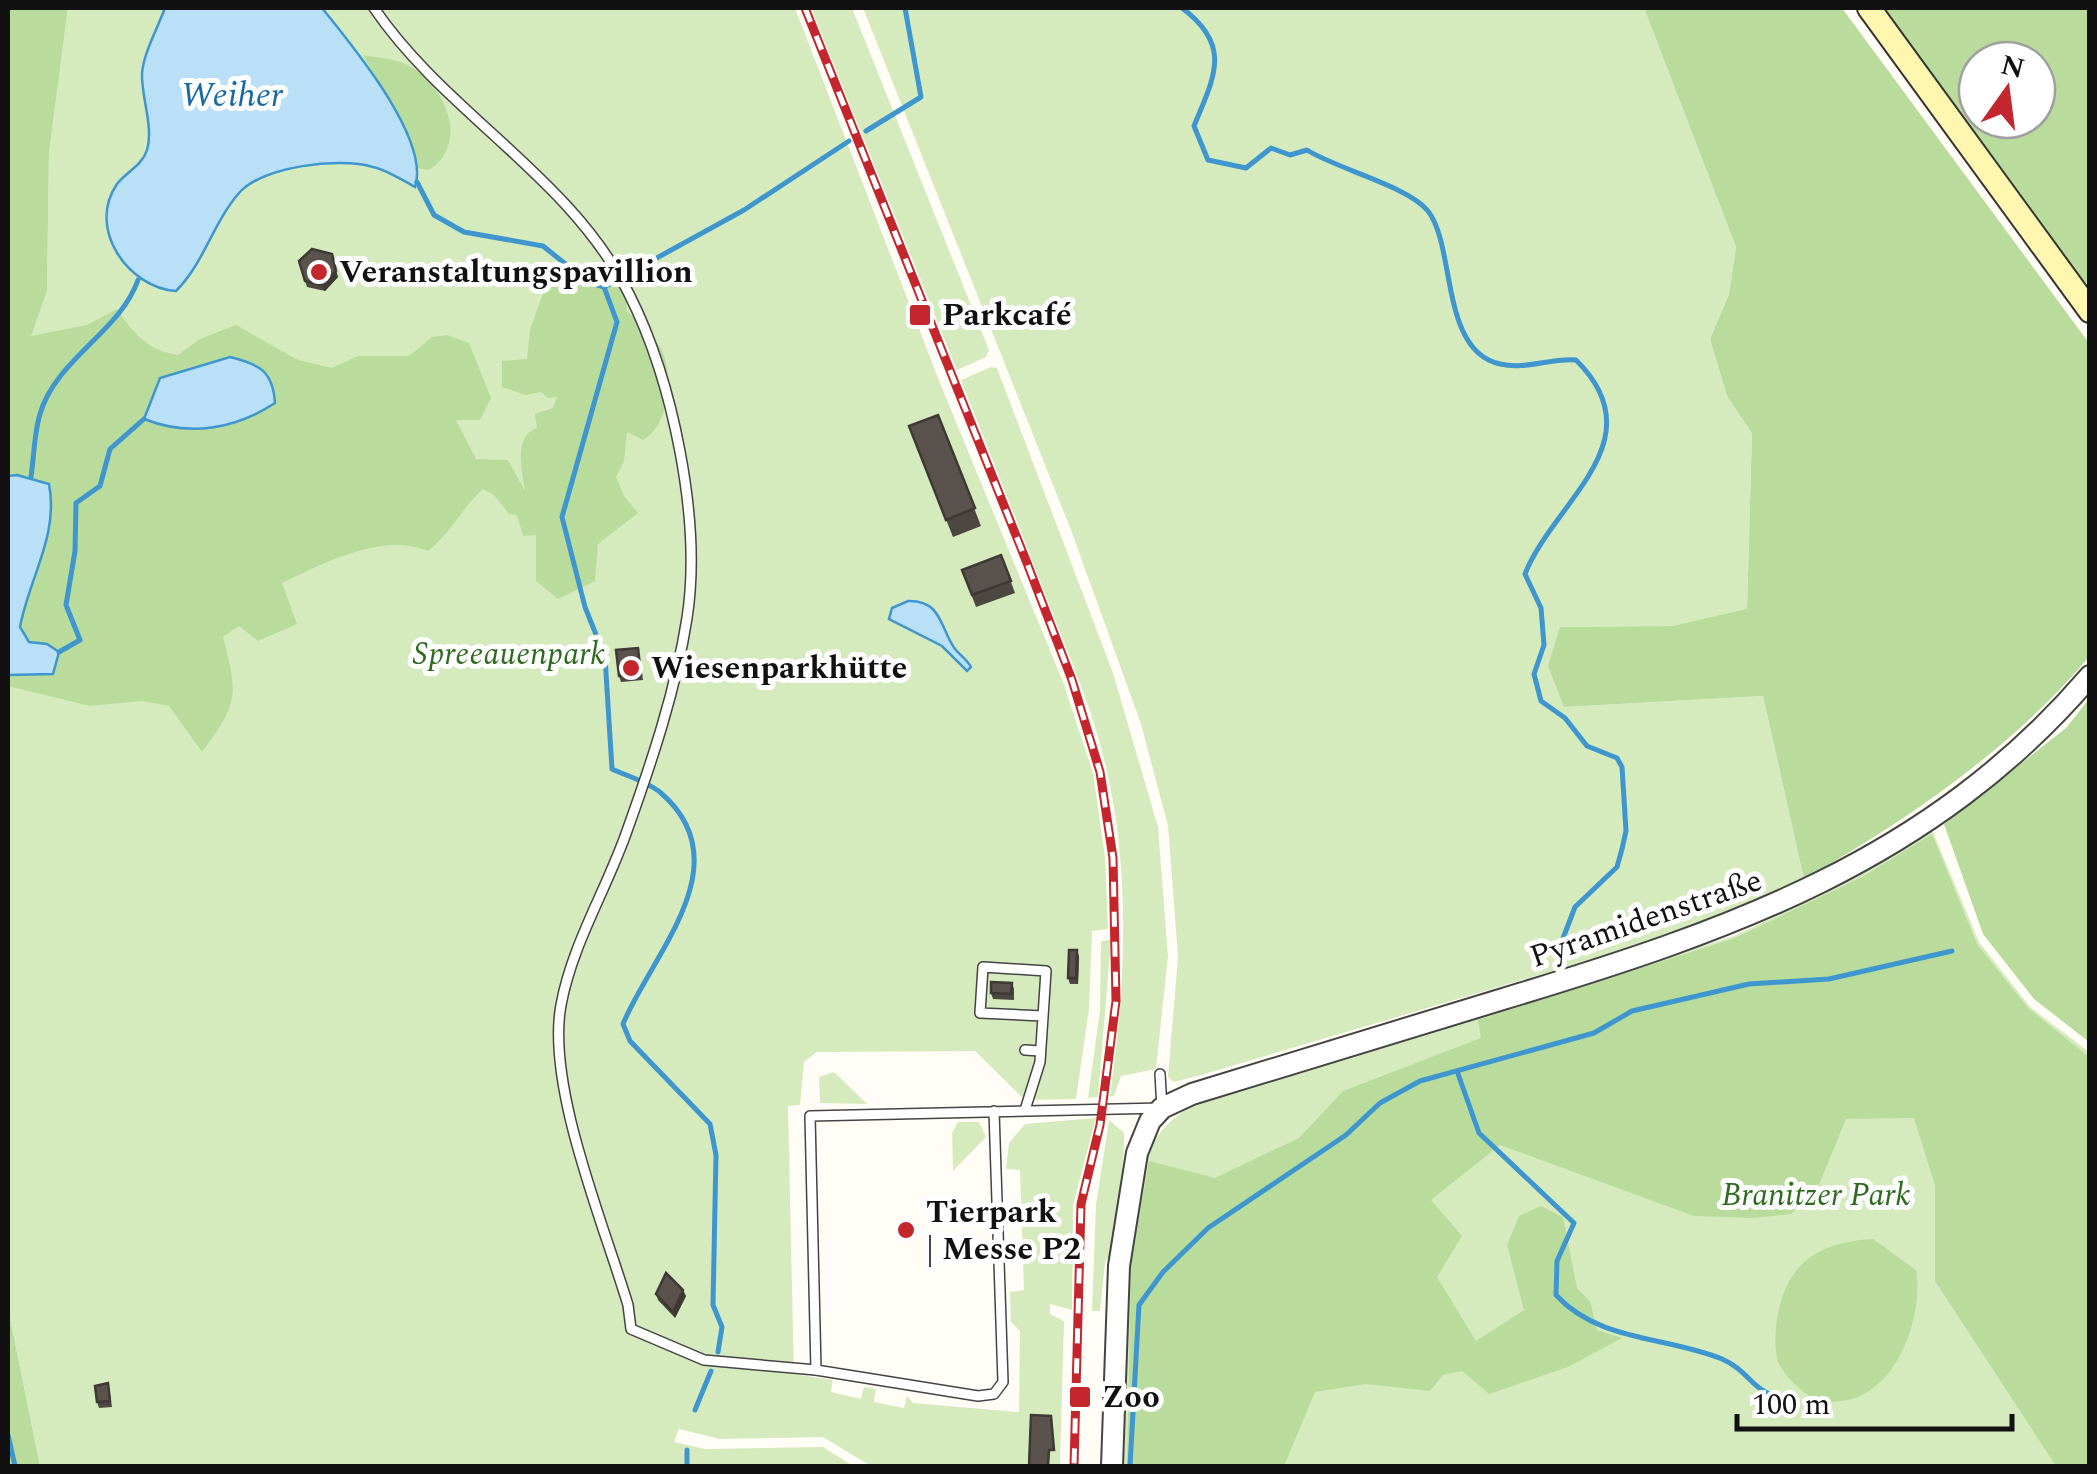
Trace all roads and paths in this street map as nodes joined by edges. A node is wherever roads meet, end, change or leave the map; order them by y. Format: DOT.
graph roads {
  1 [pos="374,8"];
  2 [pos="1869,8"];
  3 [pos="2090,310"];
  4 [pos="2090,676"];
  5 [pos="1043,1016"];
  6 [pos="1025,1050"];
  7 [pos="1040,1051"];
  8 [pos="1160,1074"];
  9 [pos="1162,1108"];
  10 [pos="1026,1110"];
  11 [pos="994,1111"];
  12 [pos="816,1370"];
  13 [pos="1112,1466"];
  1 -- 12 [label="lane"];
  2 -- 3 [label="main road"];
  4 -- 9 [label="street, Pyramidenstraße"];
  5 -- 5 [label="lane"];
  5 -- 7 [label="lane"];
  6 -- 7 [label="lane"];
  7 -- 10 [label="lane"];
  8 -- 9 [label="lane"];
  9 -- 10 [label="lane"];
  9 -- 13 [label="street"];
  10 -- 11 [label="lane"];
  11 -- 12 [label="lane"];
  11 -- 12 [label="lane"];
}
